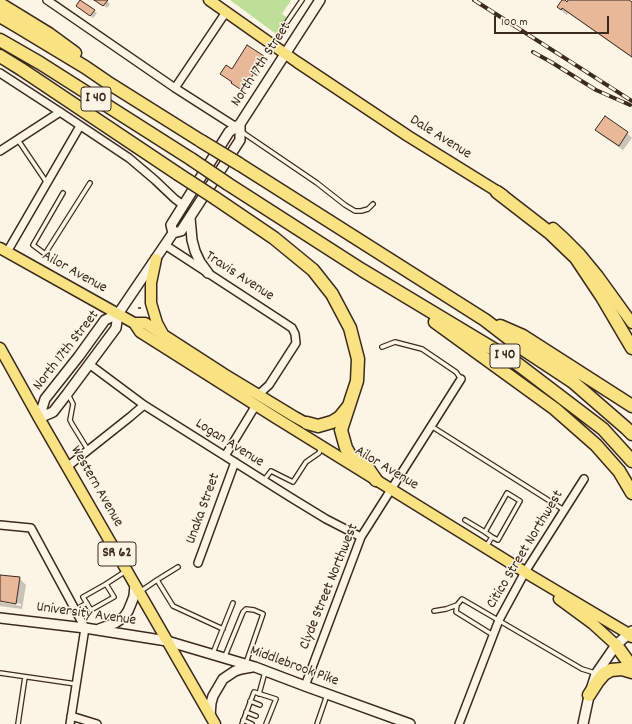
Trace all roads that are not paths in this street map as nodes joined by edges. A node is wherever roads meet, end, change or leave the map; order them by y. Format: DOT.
graph roads {
  1 [pos="47,0"];
  2 [pos="209,0"];
  3 [pos="302,0"];
  4 [pos="320,0"];
  5 [pos="0,4"];
  6 [pos="226,12"];
  7 [pos="1,17"];
  8 [pos="287,22"];
  9 [pos="0,40"];
  10 [pos="285,55"];
  11 [pos="0,56"];
  12 [pos="0,73"];
  13 [pos="175,88"];
  14 [pos="150,109"];
  15 [pos="60,112"];
  16 [pos="80,126"];
  17 [pos="239,127"];
  18 [pos="18,140"];
  19 [pos="0,151"];
  20 [pos="47,183"];
  21 [pos="90,183"];
  22 [pos="498,192"];
  23 [pos="63,194"];
  24 [pos="373,204"];
  25 [pos="183,205"];
  26 [pos="190,218"];
  27 [pos="174,233"];
  28 [pos="165,245"];
  29 [pos="4,250"];
  30 [pos="156,259"];
  31 [pos="362,270"];
  32 [pos="208,273"];
  33 [pos="118,314"];
  34 [pos="485,320"];
  35 [pos="134,323"];
  36 [pos="632,323"];
  37 [pos="164,336"];
  38 [pos="382,346"];
  39 [pos="0,348"];
  40 [pos="632,348"];
  41 [pos="89,364"];
  42 [pos="461,379"];
  43 [pos="67,394"];
  44 [pos="258,395"];
  45 [pos="144,405"];
  46 [pos="350,405"];
  47 [pos="256,406"];
  48 [pos="632,406"];
  49 [pos="39,418"];
  50 [pos="307,423"];
  51 [pos="431,426"];
  52 [pos="632,434"];
  53 [pos="322,447"];
  54 [pos="88,450"];
  55 [pos="225,456"];
  56 [pos="632,461"];
  57 [pos="235,462"];
  58 [pos="67,467"];
  59 [pos="584,479"];
  60 [pos="264,480"];
  61 [pos="376,480"];
  62 [pos="391,490"];
  63 [pos="632,492"];
  64 [pos="564,510"];
  65 [pos="465,520"];
  66 [pos="0,525"];
  67 [pos="468,529"];
  68 [pos="485,532"];
  69 [pos="360,537"];
  70 [pos="492,537"];
  71 [pos="485,548"];
  72 [pos="198,564"];
  73 [pos="178,567"];
  74 [pos="127,571"];
  75 [pos="529,575"];
  76 [pos="157,580"];
  77 [pos="106,584"];
  78 [pos="137,588"];
  79 [pos="87,603"];
  80 [pos="233,603"];
  81 [pos="457,605"];
  82 [pos="75,610"];
  83 [pos="434,611"];
  84 [pos="0,618"];
  85 [pos="499,620"];
  86 [pos="85,628"];
  87 [pos="222,629"];
  88 [pos="96,630"];
  89 [pos="631,634"];
  90 [pos="493,635"];
  91 [pos="167,641"];
  92 [pos="616,645"];
  93 [pos="213,654"];
  94 [pos="224,658"];
  95 [pos="246,664"];
  96 [pos="255,667"];
  97 [pos="632,667"];
  98 [pos="265,671"];
  99 [pos="632,672"];
  100 [pos="0,673"];
  101 [pos="596,674"];
  102 [pos="25,677"];
  103 [pos="76,684"];
  104 [pos="305,686"];
  105 [pos="259,694"];
  106 [pos="328,694"];
  107 [pos="589,695"];
  108 [pos="250,701"];
  109 [pos="260,705"];
  110 [pos="246,712"];
  111 [pos="256,716"];
  112 [pos="70,720"];
  113 [pos="213,720"];
  114 [pos="266,721"];
  115 [pos="242,722"];
  116 [pos="18,724"];
  117 [pos="97,724"];
  118 [pos="252,724"];
  119 [pos="317,724"];
  120 [pos="410,724"];
  121 [pos="459,724"];
  122 [pos="583,724"];
  1 -- 13 [label="street"];
  2 -- 6 [label="main road, Dale Avenue"];
  3 -- 8 [label="lane"];
  4 -- 10 [label="main road, North 17th Street"];
  5 -- 14 [label="highway"];
  6 -- 10 [label="main road, Dale Avenue"];
  6 -- 13 [label="street"];
  7 -- 14 [label="highway, I 40"];
  9 -- 31 [label="highway, I 40, bridge"];
  10 -- 17 [label="main road, North 17th Street"];
  10 -- 22 [label="main road, Dale Avenue"];
  11 -- 46 [label="highway, bridge"];
  12 -- 15 [label="street"];
  13 -- 17 [label="street"];
  14 -- 34 [label="highway, I 40, bridge"];
  15 -- 16 [label="street"];
  15 -- 18 [label="street"];
  16 -- 20 [label="street"];
  16 -- 25 [label="street"];
  17 -- 24 [label="lane"];
  17 -- 25 [label="main road, North 17th Street"];
  17 -- 26 [label="main road, North 17th Street"];
  18 -- 19 [label="street"];
  18 -- 20 [label="lane"];
  20 -- 29 [label="street"];
  21 -- 23 [label="lane"];
  22 -- 36 [label="main road, Dale Avenue"];
  22 -- 40 [label="highway"];
  25 -- 27 [label="main road, North 17th Street"];
  26 -- 27 [label="main road, North 17th Street"];
  26 -- 32 [label="main road"];
  27 -- 28 [label="main road, North 17th Street"];
  28 -- 30 [label="main road, North 17th Street"];
  28 -- 32 [label="street, Travis Avenue"];
  29 -- 33 [label="main road, Ailor Avenue"];
  30 -- 33 [label="main road, North 17th Street"];
  30 -- 37 [label="main road"];
  31 -- 56 [label="highway, I 40"];
  31 -- 63 [label="highway"];
  32 -- 44 [label="street, Travis Avenue"];
  33 -- 35 [label="main road, Ailor Avenue"];
  33 -- 41 [label="main road, North 17th Street"];
  33 -- 49 [label="main road, North 17th Street"];
  34 -- 48 [label="highway"];
  34 -- 52 [label="highway, I 40"];
  35 -- 37 [label="main road, Ailor Avenue"];
  35 -- 47 [label="main road, Ailor Avenue"];
  37 -- 44 [label="main road, Ailor Avenue"];
  38 -- 42 [label="lane"];
  39 -- 49 [label="main road, Western Avenue / SR 62"];
  41 -- 43 [label="main road, North 17th Street"];
  41 -- 45 [label="street, Logan Avenue"];
  42 -- 51 [label="street, Clyde Street Northwest"];
  43 -- 49 [label="main road, North 17th Street"];
  43 -- 54 [label="lane"];
  44 -- 50 [label="main road, Ailor Avenue"];
  45 -- 54 [label="street"];
  45 -- 55 [label="street, Logan Avenue"];
  46 -- 50 [label="highway"];
  46 -- 61 [label="highway"];
  47 -- 53 [label="main road, Ailor Avenue"];
  47 -- 55 [label="street, Unaka Street"];
  49 -- 58 [label="main road, Western Avenue / SR 62"];
  51 -- 62 [label="street, Clyde Street Northwest"];
  51 -- 64 [label="lane"];
  53 -- 60 [label="lane"];
  53 -- 61 [label="main road, Ailor Avenue"];
  54 -- 58 [label="street"];
  55 -- 57 [label="street, Logan Avenue"];
  57 -- 60 [label="street, Logan Avenue"];
  57 -- 72 [label="street, Unaka Street"];
  58 -- 74 [label="main road, Western Avenue / SR 62"];
  59 -- 64 [label="street, Citico Street Northwest"];
  60 -- 69 [label="street, Logan Avenue"];
  61 -- 62 [label="main road, Ailor Avenue"];
  62 -- 67 [label="main road, Ailor Avenue"];
  62 -- 69 [label="street, Clyde Street Northwest"];
  64 -- 75 [label="street, Citico Street Northwest"];
  65 -- 67 [label="lane"];
  66 -- 82 [label="street"];
  67 -- 68 [label="lane"];
  67 -- 71 [label="main road, Ailor Avenue"];
  68 -- 70 [label="lane"];
  68 -- 70 [label="lane"];
  69 -- 104 [label="street, Clyde Street Northwest"];
  70 -- 71 [label="lane"];
  71 -- 75 [label="main road, Ailor Avenue"];
  73 -- 76 [label="lane"];
  74 -- 77 [label="lane"];
  74 -- 78 [label="main road, Western Avenue / SR 62"];
  75 -- 85 [label="street, Citico Street Northwest"];
  75 -- 89 [label="main road, Ailor Avenue"];
  75 -- 92 [label="main road"];
  76 -- 78 [label="lane"];
  76 -- 87 [label="lane"];
  77 -- 79 [label="lane"];
  77 -- 79 [label="lane"];
  78 -- 88 [label="main road"];
  78 -- 91 [label="main road, Western Avenue / SR 62"];
  79 -- 82 [label="lane"];
  80 -- 87 [label="lane"];
  81 -- 83 [label="lane"];
  81 -- 85 [label="lane"];
  81 -- 90 [label="lane"];
  82 -- 86 [label="street"];
  84 -- 86 [label="main road, University Avenue"];
  85 -- 90 [label="street, Citico Street Northwest"];
  85 -- 101 [label="lane"];
  86 -- 88 [label="main road, University Avenue"];
  86 -- 103 [label="street"];
  87 -- 93 [label="lane"];
  88 -- 91 [label="main road, University Avenue"];
  89 -- 92 [label="main road"];
  90 -- 121 [label="street, Citico Street Northwest"];
  91 -- 93 [label="main road, Middlebrook Pike"];
  91 -- 113 [label="main road, Western Avenue / SR 62"];
  92 -- 97 [label="highway"];
  92 -- 101 [label="main road"];
  93 -- 94 [label="main road, Middlebrook Pike"];
  94 -- 95 [label="main road, Middlebrook Pike"];
  94 -- 95 [label="lane"];
  95 -- 96 [label="main road, Middlebrook Pike"];
  96 -- 98 [label="main road, Middlebrook Pike"];
  96 -- 113 [label="main road"];
  98 -- 104 [label="main road, Middlebrook Pike"];
  98 -- 105 [label="lane"];
  99 -- 107 [label="highway"];
  100 -- 102 [label="lane"];
  101 -- 107 [label="main road"];
  102 -- 103 [label="lane"];
  102 -- 116 [label="lane"];
  103 -- 112 [label="street"];
  104 -- 106 [label="main road, Middlebrook Pike"];
  105 -- 108 [label="lane"];
  105 -- 114 [label="lane"];
  106 -- 119 [label="lane"];
  106 -- 120 [label="main road, Middlebrook Pike"];
  107 -- 122 [label="main road"];
  108 -- 109 [label="lane"];
  108 -- 110 [label="lane"];
  110 -- 111 [label="lane"];
  110 -- 115 [label="lane"];
  112 -- 117 [label="street"];
  115 -- 118 [label="lane"];
}
